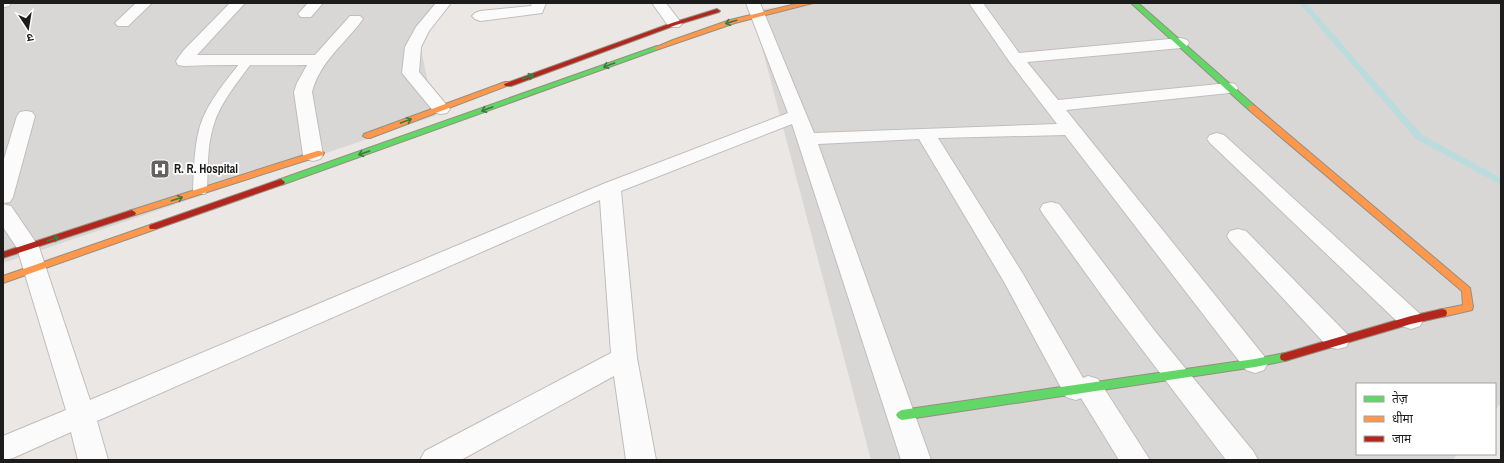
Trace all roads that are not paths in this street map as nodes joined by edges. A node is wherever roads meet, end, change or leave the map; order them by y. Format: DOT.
graph roads {
  1 [pos="145,3"];
  2 [pos="238,3"];
  3 [pos="316,3"];
  4 [pos="444,3"];
  5 [pos="539,3"];
  6 [pos="659,3"];
  7 [pos="810,3"];
  8 [pos="976,3"];
  9 [pos="1134,3"];
  10 [pos="756,8"];
  11 [pos="724,9"];
  12 [pos="306,14"];
  13 [pos="480,16"];
  14 [pos="355,19"];
  15 [pos="123,23"];
  16 [pos="674,24"];
  17 [pos="1181,43"];
  18 [pos="1014,58"];
  19 [pos="320,60"];
  20 [pos="247,61"];
  21 [pos="1229,88"];
  22 [pos="1054,106"];
  23 [pos="441,109"];
  24 [pos="26,116"];
  25 [pos="797,116"];
  26 [pos="1071,129"];
  27 [pos="925,133"];
  28 [pos="358,139"];
  29 [pos="807,139"];
  30 [pos="1217,139"];
  31 [pos="321,152"];
  32 [pos="610,188"];
  33 [pos="200,192"];
  34 [pos="3,197"];
  35 [pos="1051,209"];
  36 [pos="3,211"];
  37 [pos="1238,236"];
  38 [pos="3,255"];
  39 [pos="31,258"];
  40 [pos="3,280"];
  41 [pos="1410,320"];
  42 [pos="1337,340"];
  43 [pos="624,358"];
  44 [pos="1255,362"];
  45 [pos="1174,375"];
  46 [pos="1082,388"];
  47 [pos="81,415"];
  48 [pos="902,415"];
  49 [pos="3,449"];
  50 [pos="93,460"];
  51 [pos="435,460"];
  52 [pos="641,460"];
  53 [pos="916,460"];
  54 [pos="1135,460"];
  55 [pos="1243,460"];
  1 -- 15 [label="street"];
  2 -- 20 [label="street"];
  3 -- 12 [label="street"];
  4 -- 23 [label="street"];
  5 -- 13 [label="street"];
  6 -- 16 [label="street"];
  7 -- 10 [label="main road"];
  8 -- 18 [label="street"];
  9 -- 17 [label="main road"];
  10 -- 25 [label="street"];
  10 -- 39 [label="main road, one-way"];
  11 -- 16 [label="main road"];
  14 -- 19 [label="street"];
  23 -- 16 [label="main road, one-way"];
  17 -- 18 [label="street"];
  17 -- 21 [label="main road"];
  18 -- 22 [label="street"];
  19 -- 20 [label="street"];
  19 -- 31 [label="street"];
  20 -- 33 [label="lane"];
  21 -- 22 [label="street"];
  21 -- 41 [label="main road"];
  22 -- 26 [label="street"];
  28 -- 23 [label="main road, one-way"];
  24 -- 34 [label="street"];
  25 -- 29 [label="street"];
  25 -- 32 [label="street"];
  26 -- 27 [label="street"];
  26 -- 44 [label="street"];
  27 -- 29 [label="street"];
  27 -- 46 [label="street"];
  29 -- 48 [label="street"];
  30 -- 41 [label="street"];
  31 -- 33 [label="main road"];
  32 -- 43 [label="street"];
  32 -- 47 [label="street"];
  39 -- 33 [label="main road, one-way"];
  35 -- 45 [label="street"];
  36 -- 39 [label="street"];
  37 -- 42 [label="street"];
  38 -- 39 [label="main road"];
  39 -- 40 [label="main road"];
  39 -- 47 [label="street"];
  41 -- 42 [label="main road"];
  42 -- 44 [label="main road"];
  43 -- 51 [label="street"];
  43 -- 52 [label="street"];
  44 -- 45 [label="main road"];
  45 -- 46 [label="main road"];
  45 -- 55 [label="street"];
  46 -- 48 [label="main road"];
  46 -- 54 [label="street"];
  47 -- 49 [label="street"];
  47 -- 50 [label="street"];
  48 -- 53 [label="street"];
}
